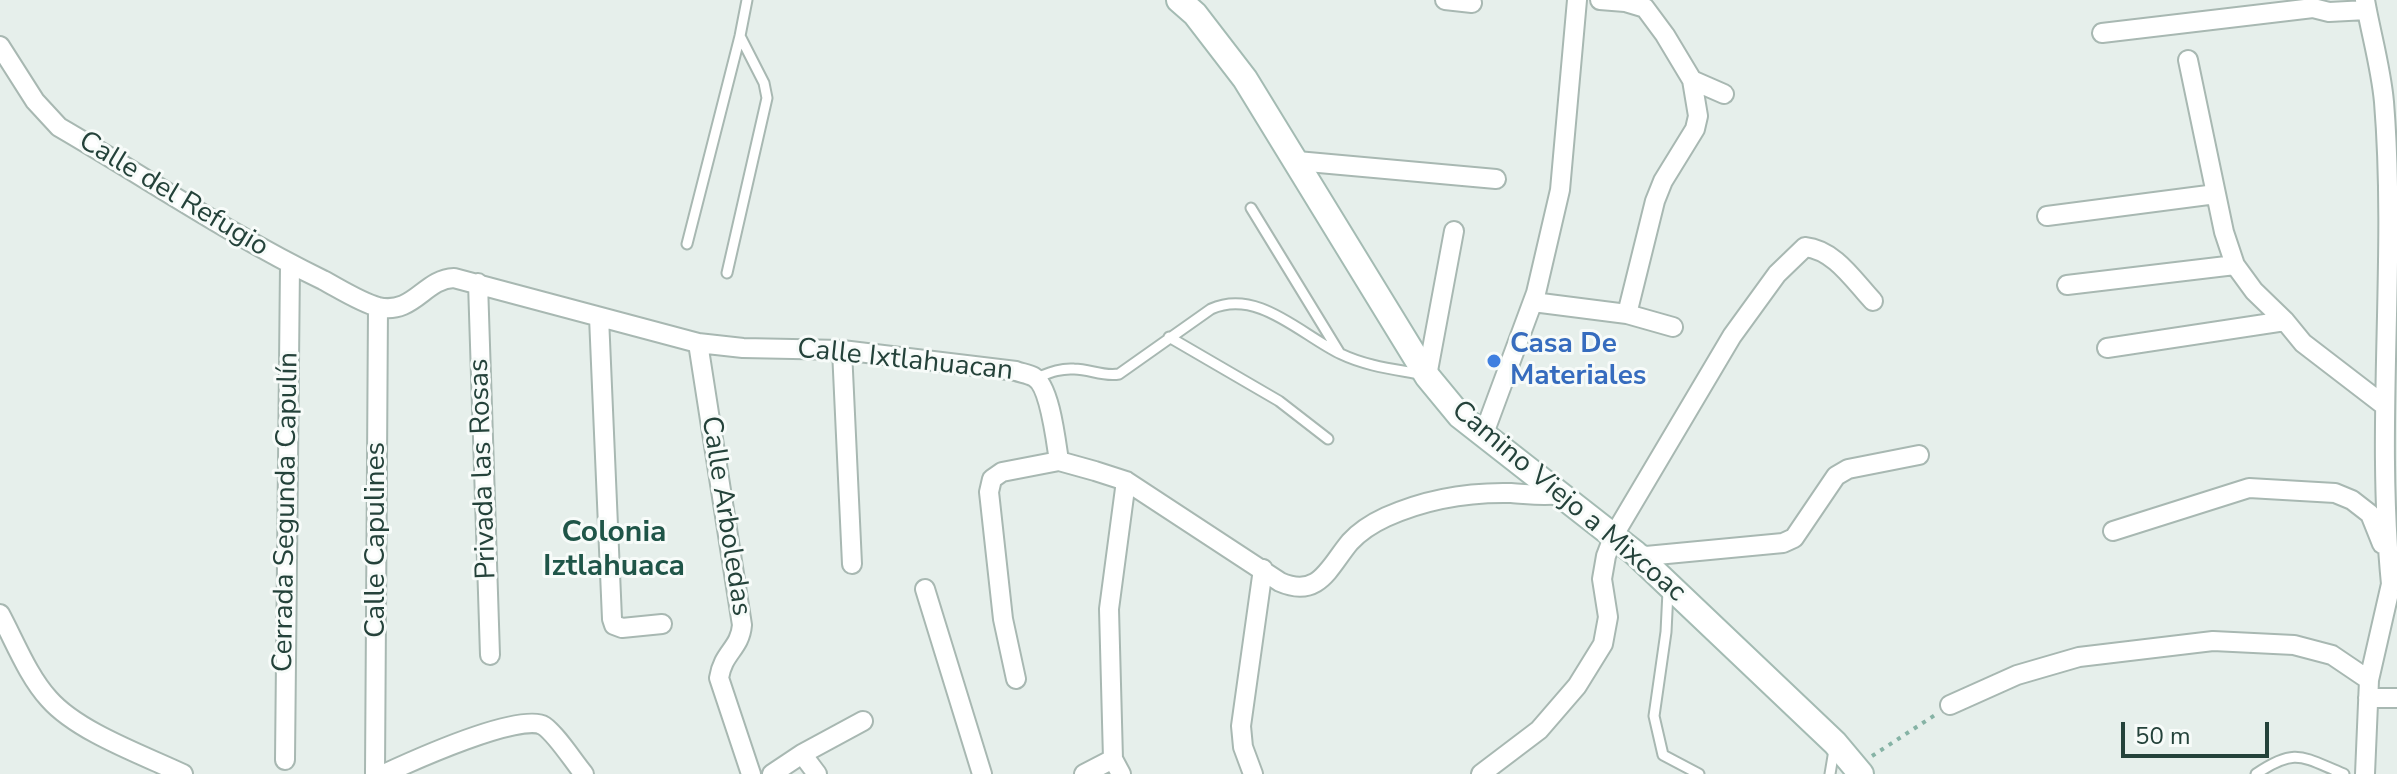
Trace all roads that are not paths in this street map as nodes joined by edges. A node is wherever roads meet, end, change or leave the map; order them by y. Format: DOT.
graph roads {
  1 [pos="747,0"];
  2 [pos="1179,0"];
  3 [pos="1445,0"];
  4 [pos="1577,0"];
  5 [pos="1600,0"];
  6 [pos="1472,3"];
  7 [pos="2310,4"];
  8 [pos="2366,5"];
  9 [pos="2102,33"];
  10 [pos="740,36"];
  11 [pos="0,46"];
  12 [pos="2188,60"];
  13 [pos="1692,80"];
  14 [pos="1724,94"];
  15 [pos="1297,161"];
  16 [pos="1496,179"];
  17 [pos="2216,194"];
  18 [pos="2392,197"];
  19 [pos="1251,208"];
  20 [pos="2047,216"];
  21 [pos="1454,231"];
  22 [pos="687,244"];
  23 [pos="290,265"];
  24 [pos="2235,265"];
  25 [pos="727,273"];
  26 [pos="478,283"];
  27 [pos="2067,285"];
  28 [pos="1873,301"];
  29 [pos="1533,302"];
  30 [pos="378,307"];
  31 [pos="1627,314"];
  32 [pos="599,317"];
  33 [pos="2285,321"];
  34 [pos="1673,327"];
  35 [pos="1169,337"];
  36 [pos="698,343"];
  37 [pos="2107,348"];
  38 [pos="842,350"];
  39 [pos="1341,354"];
  40 [pos="1427,376"];
  41 [pos="1036,378"];
  42 [pos="2385,406"];
  43 [pos="1483,436"];
  44 [pos="1328,439"];
  45 [pos="1919,455"];
  46 [pos="1059,461"];
  47 [pos="1126,481"];
  48 [pos="1560,494"];
  49 [pos="2113,531"];
  50 [pos="1614,535"];
  51 [pos="1635,553"];
  52 [pos="2388,557"];
  53 [pos="852,564"];
  54 [pos="1263,569"];
  55 [pos="2394,580"];
  56 [pos="1669,584"];
  57 [pos="925,589"];
  58 [pos="0,614"];
  59 [pos="662,624"];
  60 [pos="490,655"];
  61 [pos="1016,679"];
  62 [pos="2368,689"];
  63 [pos="2397,698"];
  64 [pos="1950,705"];
  65 [pos="863,721"];
  66 [pos="1835,743"];
  67 [pos="802,754"];
  68 [pos="285,760"];
  69 [pos="1117,766"];
  70 [pos="1857,771"];
  71 [pos="183,774"];
  72 [pos="375,774"];
  73 [pos="384,774"];
  74 [pos="584,774"];
  75 [pos="751,774"];
  76 [pos="772,774"];
  77 [pos="817,774"];
  78 [pos="982,774"];
  79 [pos="1084,774"];
  80 [pos="1253,774"];
  81 [pos="1481,774"];
  82 [pos="1699,774"];
  83 [pos="1830,774"];
  84 [pos="2256,774"];
  85 [pos="2344,774"];
  86 [pos="2365,774"];
  1 -- 10 [label="lane"];
  2 -- 15 [label="main road, Camino Viejo a Mixcoac"];
  3 -- 6 [label="street"];
  4 -- 29 [label="street"];
  5 -- 13 [label="street"];
  7 -- 8 [label="street"];
  7 -- 9 [label="street"];
  8 -- 18 [label="street"];
  10 -- 22 [label="lane"];
  10 -- 25 [label="lane"];
  11 -- 23 [label="street, Calle del Refugio"];
  12 -- 17 [label="street"];
  13 -- 14 [label="street"];
  13 -- 31 [label="street"];
  15 -- 16 [label="street"];
  15 -- 40 [label="main road, Camino Viejo a Mixcoac"];
  17 -- 20 [label="street"];
  17 -- 24 [label="street"];
  18 -- 42 [label="street"];
  19 -- 39 [label="lane"];
  21 -- 40 [label="street"];
  23 -- 30 [label="street, Calle del Refugio"];
  23 -- 68 [label="street, Cerrada Segunda Capulín"];
  24 -- 27 [label="street"];
  24 -- 33 [label="street"];
  26 -- 30 [label="street, Calle Ixtlahuacan"];
  26 -- 32 [label="street, Calle Ixtlahuacan"];
  26 -- 60 [label="street, Privada las Rosas"];
  28 -- 50 [label="street"];
  29 -- 31 [label="street"];
  29 -- 43 [label="street"];
  30 -- 72 [label="street, Calle Capulines"];
  31 -- 34 [label="street"];
  32 -- 36 [label="street, Calle Ixtlahuacan"];
  32 -- 59 [label="street"];
  33 -- 37 [label="street"];
  33 -- 42 [label="street"];
  35 -- 39 [label="lane"];
  35 -- 41 [label="lane"];
  35 -- 44 [label="lane"];
  36 -- 38 [label="street, Calle Ixtlahuacan"];
  36 -- 75 [label="street, Calle Arboledas"];
  38 -- 41 [label="street, Calle Ixtlahuacan"];
  38 -- 53 [label="street"];
  39 -- 40 [label="lane"];
  40 -- 43 [label="main road, Camino Viejo a Mixcoac"];
  41 -- 46 [label="street, Calle Ixtlahuacan"];
  42 -- 52 [label="street"];
  43 -- 48 [label="main road, Camino Viejo a Mixcoac"];
  45 -- 51 [label="street"];
  46 -- 47 [label="street"];
  46 -- 61 [label="street"];
  47 -- 54 [label="street"];
  47 -- 69 [label="street"];
  48 -- 50 [label="main road, Camino Viejo a Mixcoac"];
  48 -- 54 [label="street"];
  49 -- 52 [label="street"];
  50 -- 51 [label="main road, Camino Viejo a Mixcoac"];
  50 -- 81 [label="street"];
  51 -- 56 [label="main road, Camino Viejo a Mixcoac"];
  52 -- 55 [label="street"];
  54 -- 80 [label="street"];
  55 -- 62 [label="street"];
  56 -- 66 [label="main road, Camino Viejo a Mixcoac"];
  56 -- 82 [label="lane"];
  57 -- 78 [label="street"];
  58 -- 71 [label="street"];
  62 -- 63 [label="street"];
  62 -- 64 [label="street"];
  62 -- 86 [label="street"];
  65 -- 67 [label="street"];
  66 -- 70 [label="main road, Camino Viejo a Mixcoac"];
  66 -- 83 [label="lane"];
  67 -- 76 [label="street"];
  67 -- 77 [label="street"];
  69 -- 79 [label="street"];
  73 -- 74 [label="street"];
  84 -- 85 [label="lane"];
}
